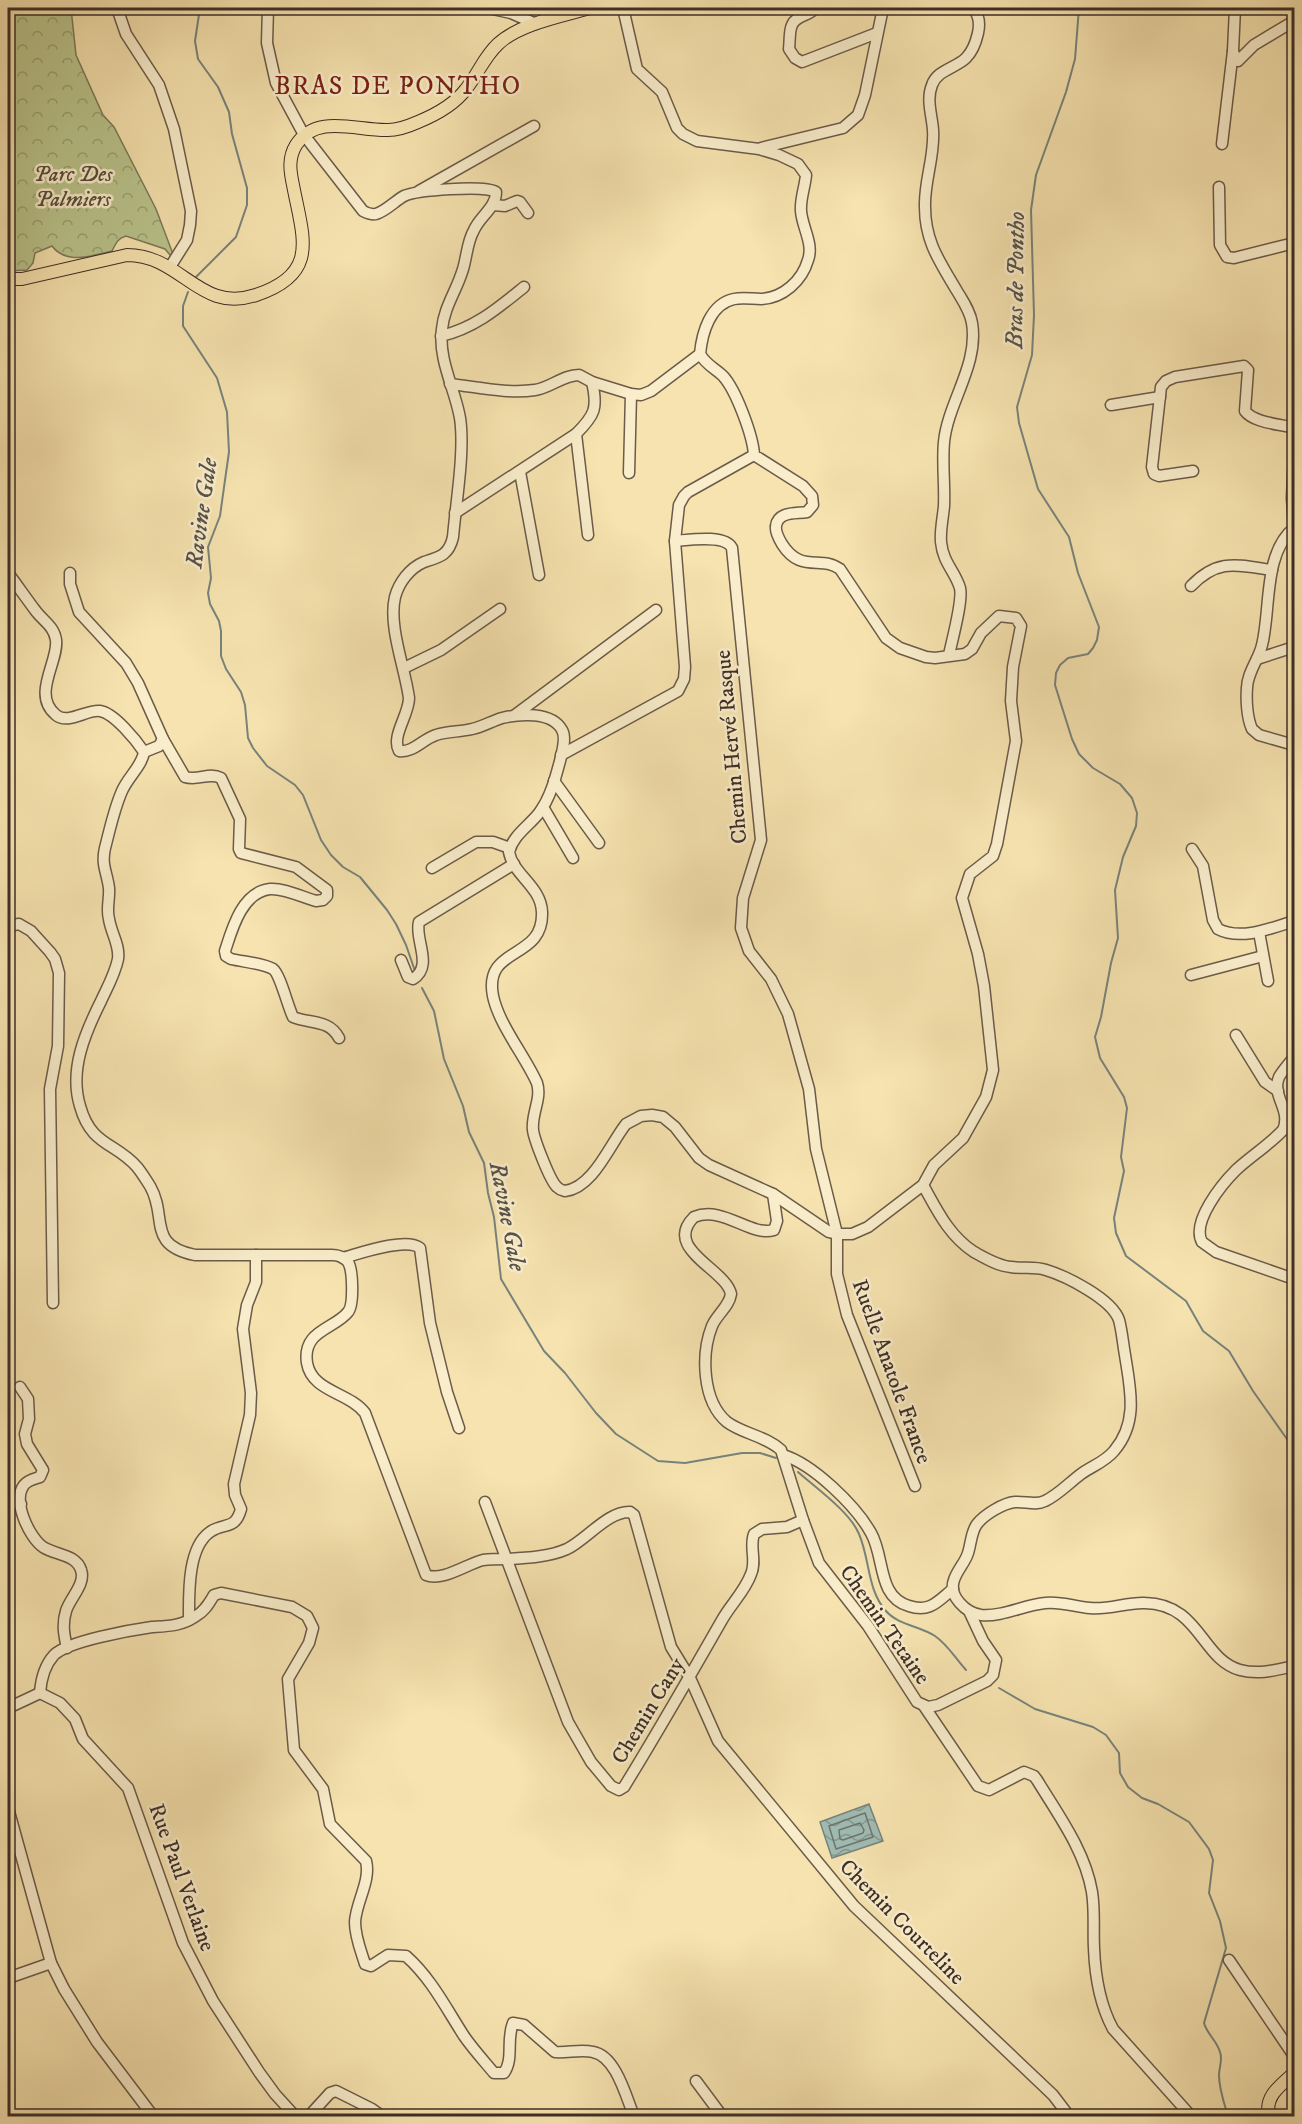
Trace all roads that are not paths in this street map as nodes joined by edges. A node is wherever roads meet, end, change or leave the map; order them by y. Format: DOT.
graph roads {
  1 [pos="117,8"];
  2 [pos="268,8"];
  3 [pos="488,8"];
  4 [pos="590,8"];
  5 [pos="623,8"];
  6 [pos="815,8"];
  7 [pos="973,8"];
  8 [pos="1235,8"];
  9 [pos="884,9"];
  10 [pos="1294,21"];
  11 [pos="536,24"];
  12 [pos="877,33"];
  13 [pos="1233,51"];
  14 [pos="534,126"];
  15 [pos="304,135"];
  16 [pos="1222,144"];
  17 [pos="759,149"];
  18 [pos="1219,187"];
  19 [pos="416,193"];
  20 [pos="493,206"];
  21 [pos="528,213"];
  22 [pos="1294,243"];
  23 [pos="170,267"];
  24 [pos="8,279"];
  25 [pos="524,287"];
  26 [pos="441,336"];
  27 [pos="700,354"];
  28 [pos="592,382"];
  29 [pos="450,384"];
  30 [pos="631,394"];
  31 [pos="1160,397"];
  32 [pos="1111,405"];
  33 [pos="1294,428"];
  34 [pos="576,434"];
  35 [pos="1294,453"];
  36 [pos="754,455"];
  37 [pos="1193,471"];
  38 [pos="520,472"];
  39 [pos="629,473"];
  40 [pos="455,513"];
  41 [pos="1294,528"];
  42 [pos="588,535"];
  43 [pos="675,541"];
  44 [pos="1272,570"];
  45 [pos="8,573"];
  46 [pos="70,573"];
  47 [pos="539,575"];
  48 [pos="1191,586"];
  49 [pos="500,609"];
  50 [pos="656,610"];
  51 [pos="1294,647"];
  52 [pos="949,655"];
  53 [pos="1257,659"];
  54 [pos="404,668"];
  55 [pos="515,715"];
  56 [pos="163,739"];
  57 [pos="1294,745"];
  58 [pos="144,752"];
  59 [pos="561,755"];
  60 [pos="554,781"];
  61 [pos="543,807"];
  62 [pos="598,843"];
  63 [pos="510,848"];
  64 [pos="1192,849"];
  65 [pos="573,858"];
  66 [pos="514,864"];
  67 [pos="432,868"];
  68 [pos="1294,921"];
  69 [pos="8,926"];
  70 [pos="1259,932"];
  71 [pos="1263,956"];
  72 [pos="401,960"];
  73 [pos="1191,975"];
  74 [pos="1268,981"];
  75 [pos="1236,1035"];
  76 [pos="339,1038"];
  77 [pos="1294,1057"];
  78 [pos="1278,1091"];
  79 [pos="923,1185"];
  80 [pos="773,1194"];
  81 [pos="837,1234"];
  82 [pos="256,1255"];
  83 [pos="343,1258"];
  84 [pos="1294,1279"];
  85 [pos="54,1303"];
  86 [pos="20,1387"];
  87 [pos="459,1428"];
  88 [pos="783,1455"];
  89 [pos="915,1486"];
  90 [pos="8,1500"];
  91 [pos="485,1502"];
  92 [pos="21,1504"];
  93 [pos="802,1521"];
  94 [pos="507,1559"];
  95 [pos="953,1588"];
  96 [pos="969,1611"];
  97 [pos="189,1620"];
  98 [pos="67,1648"];
  99 [pos="1294,1666"];
  100 [pos="690,1678"];
  101 [pos="40,1693"];
  102 [pos="924,1706"];
  103 [pos="8,1707"];
  104 [pos="8,1808"];
  105 [pos="1229,1960"];
  106 [pos="51,1963"];
  107 [pos="8,1978"];
  108 [pos="1294,2056"];
  109 [pos="1294,2073"];
  110 [pos="696,2081"];
  111 [pos="153,2116"];
  112 [pos="296,2116"];
  113 [pos="309,2116"];
  114 [pos="382,2116"];
  115 [pos="634,2116"];
  116 [pos="722,2116"];
  117 [pos="1069,2116"];
  118 [pos="1191,2116"];
  119 [pos="1269,2116"];
  1 -- 23 [label="street"];
  2 -- 15 [label="street"];
  3 -- 11 [label="street"];
  4 -- 11 [label="main road"];
  5 -- 17 [label="street"];
  6 -- 12 [label="street"];
  7 -- 52 [label="street"];
  8 -- 13 [label="street"];
  9 -- 12 [label="street"];
  10 -- 13 [label="street"];
  11 -- 15 [label="main road"];
  12 -- 17 [label="street"];
  13 -- 16 [label="street"];
  14 -- 19 [label="street"];
  15 -- 19 [label="street"];
  15 -- 23 [label="main road"];
  17 -- 27 [label="street"];
  18 -- 22 [label="street"];
  19 -- 20 [label="street"];
  20 -- 21 [label="street"];
  20 -- 26 [label="street"];
  23 -- 24 [label="main road"];
  25 -- 26 [label="street"];
  26 -- 29 [label="street"];
  27 -- 30 [label="street"];
  27 -- 36 [label="street"];
  28 -- 29 [label="street"];
  28 -- 30 [label="street"];
  28 -- 34 [label="street"];
  29 -- 40 [label="street"];
  30 -- 39 [label="street"];
  31 -- 32 [label="street"];
  31 -- 33 [label="street"];
  31 -- 37 [label="street"];
  34 -- 38 [label="street"];
  34 -- 42 [label="street"];
  35 -- 41 [label="street"];
  36 -- 43 [label="street"];
  36 -- 52 [label="street"];
  38 -- 40 [label="street"];
  38 -- 47 [label="street"];
  40 -- 54 [label="street"];
  41 -- 44 [label="street"];
  43 -- 59 [label="street"];
  43 -- 81 [label="street, Chemin Hervé Rasque"];
  44 -- 48 [label="street"];
  44 -- 53 [label="street"];
  45 -- 58 [label="street"];
  46 -- 56 [label="street"];
  49 -- 54 [label="street"];
  50 -- 55 [label="street"];
  51 -- 53 [label="street"];
  52 -- 79 [label="street"];
  53 -- 57 [label="street"];
  54 -- 55 [label="street"];
  55 -- 59 [label="street"];
  56 -- 58 [label="street"];
  56 -- 76 [label="street"];
  58 -- 82 [label="street"];
  59 -- 60 [label="street"];
  60 -- 61 [label="street"];
  60 -- 62 [label="street"];
  61 -- 63 [label="street"];
  61 -- 65 [label="street"];
  63 -- 66 [label="street"];
  63 -- 67 [label="street"];
  64 -- 70 [label="street"];
  66 -- 72 [label="street"];
  66 -- 80 [label="street"];
  68 -- 70 [label="street"];
  69 -- 85 [label="street"];
  70 -- 71 [label="street"];
  71 -- 73 [label="street"];
  71 -- 74 [label="street"];
  75 -- 78 [label="street"];
  77 -- 78 [label="street"];
  78 -- 84 [label="street"];
  79 -- 81 [label="street"];
  79 -- 95 [label="street"];
  80 -- 81 [label="street"];
  80 -- 88 [label="street, Chemin Tetaine"];
  81 -- 89 [label="street, Ruelle Anatole France"];
  82 -- 83 [label="street"];
  82 -- 97 [label="street"];
  83 -- 87 [label="street"];
  83 -- 94 [label="street"];
  86 -- 92 [label="street"];
  88 -- 93 [label="street, Chemin Tetaine"];
  88 -- 95 [label="street, Chemin Tetaine"];
  90 -- 92 [label="street"];
  91 -- 94 [label="street, Chemin Cany"];
  92 -- 98 [label="street"];
  93 -- 100 [label="street, Chemin Cany"];
  93 -- 102 [label="street, Chemin Tetaine"];
  94 -- 100 [label="street, Chemin Courteline"];
  94 -- 100 [label="street, Chemin Cany"];
  95 -- 96 [label="street"];
  96 -- 99 [label="street"];
  96 -- 102 [label="street, Chemin Tetaine"];
  97 -- 98 [label="street"];
  97 -- 115 [label="street"];
  98 -- 101 [label="street"];
  100 -- 117 [label="street, Chemin Courteline"];
  101 -- 103 [label="street"];
  101 -- 112 [label="street, Rue Paul Verlaine"];
  102 -- 118 [label="street"];
  104 -- 106 [label="street"];
  105 -- 108 [label="street"];
  106 -- 107 [label="street"];
  106 -- 111 [label="street"];
  109 -- 119 [label="main road"];
  110 -- 116 [label="street"];
  113 -- 114 [label="street"];
}
